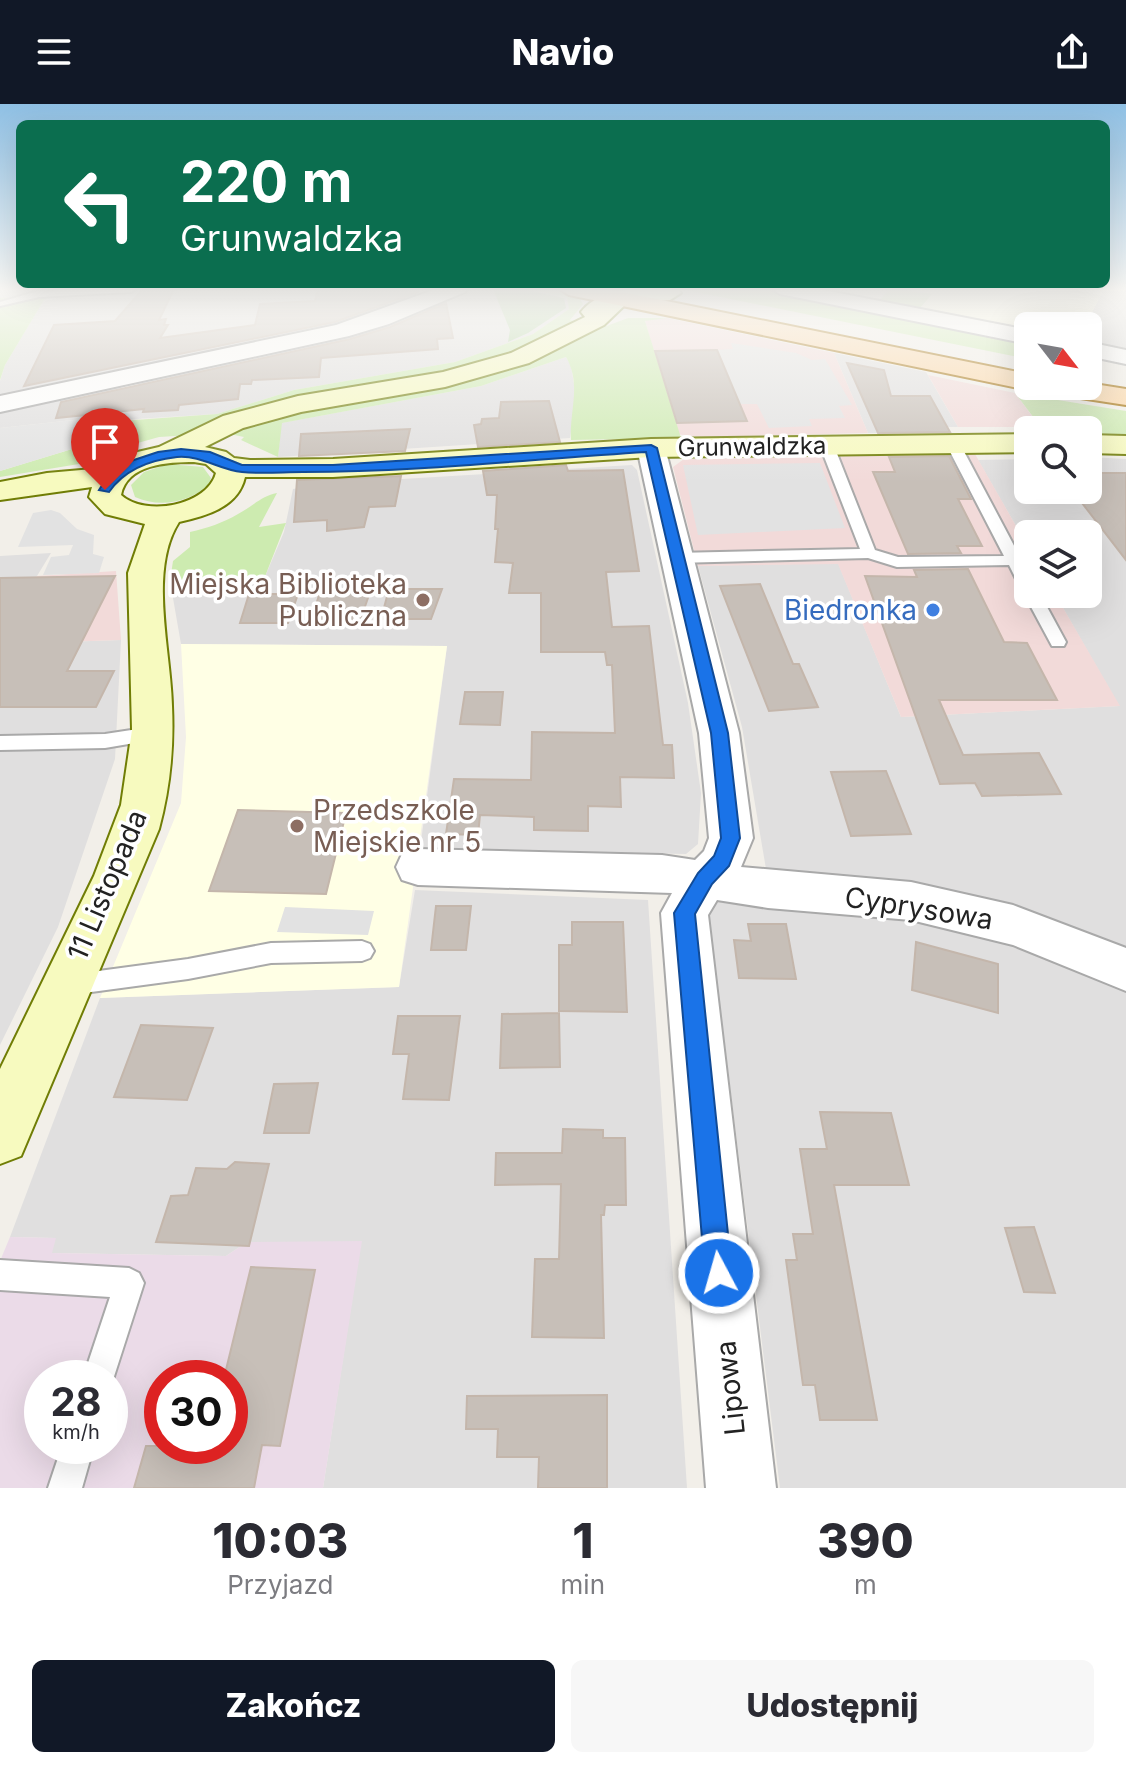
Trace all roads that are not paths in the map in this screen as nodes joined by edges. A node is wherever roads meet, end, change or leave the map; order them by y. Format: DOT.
graph roads {
  1 [pos="240,353"];
  2 [pos="532,353"];
  3 [pos="885,353"];
  4 [pos="962,353"];
  5 [pos="1105,353"];
  6 [pos="1126,357"];
  7 [pos="1014,363"];
  8 [pos="1014,379"];
  9 [pos="1102,379"];
  10 [pos="1126,383"];
  11 [pos="1102,393"];
  12 [pos="1126,397"];
  13 [pos="0,404"];
  14 [pos="264,414"];
  15 [pos="1014,443"];
  16 [pos="953,444"];
  17 [pos="1102,444"];
  18 [pos="1126,445"];
  19 [pos="827,446"];
  20 [pos="651,448"];
  21 [pos="168,454"];
  22 [pos="223,471"];
  23 [pos="3,491"];
  24 [pos="114,495"];
  25 [pos="168,515"];
  26 [pos="869,553"];
  27 [pos="675,558"];
  28 [pos="1013,560"];
  29 [pos="145,573"];
  30 [pos="1040,608"];
  31 [pos="1058,642"];
  32 [pos="151,734"];
  33 [pos="0,743"];
  34 [pos="418,867"];
  35 [pos="705,879"];
  36 [pos="362,951"];
  37 [pos="1126,970"];
  38 [pos="65,985"];
  39 [pos="0,1135"];
  40 [pos="0,1275"];
  41 [pos="105,1360"];
  42 [pos="72,1464"];
  43 [pos="65,1488"];
  44 [pos="741,1488"];
  1 -- 13 [label="street"];
  2 -- 14 [label="street"];
  3 -- 8 [label="main road"];
  4 -- 7 [label="main road"];
  5 -- 6 [label="street"];
  9 -- 10 [label="main road"];
  11 -- 12 [label="main road"];
  14 -- 21 [label="street"];
  14 -- 22 [label="street"];
  15 -- 16 [label="street, Grunwaldzka"];
  16 -- 19 [label="street, Grunwaldzka"];
  16 -- 28 [label="lane"];
  17 -- 18 [label="street"];
  19 -- 20 [label="street, Grunwaldzka"];
  19 -- 26 [label="lane"];
  20 -- 22 [label="street, Grunwaldzka"];
  20 -- 27 [label="street, Lipowa"];
  21 -- 22 [label="street"];
  21 -- 24 [label="street"];
  22 -- 25 [label="street"];
  23 -- 24 [label="street"];
  24 -- 25 [label="street"];
  24 -- 29 [label="street, 11 Listopada"];
  25 -- 29 [label="street, 11 Listopada"];
  26 -- 27 [label="lane"];
  26 -- 28 [label="lane"];
  27 -- 35 [label="street, Lipowa"];
  29 -- 32 [label="street, 11 Listopada"];
  30 -- 31 [label="lane"];
  32 -- 33 [label="lane"];
  32 -- 38 [label="street, 11 Listopada"];
  34 -- 35 [label="street, Cyprysowa"];
  35 -- 37 [label="street, Cyprysowa"];
  35 -- 44 [label="street, Lipowa"];
  36 -- 38 [label="lane"];
  38 -- 39 [label="street, 11 Listopada"];
  40 -- 41 [label="lane"];
  42 -- 43 [label="lane"];
}
